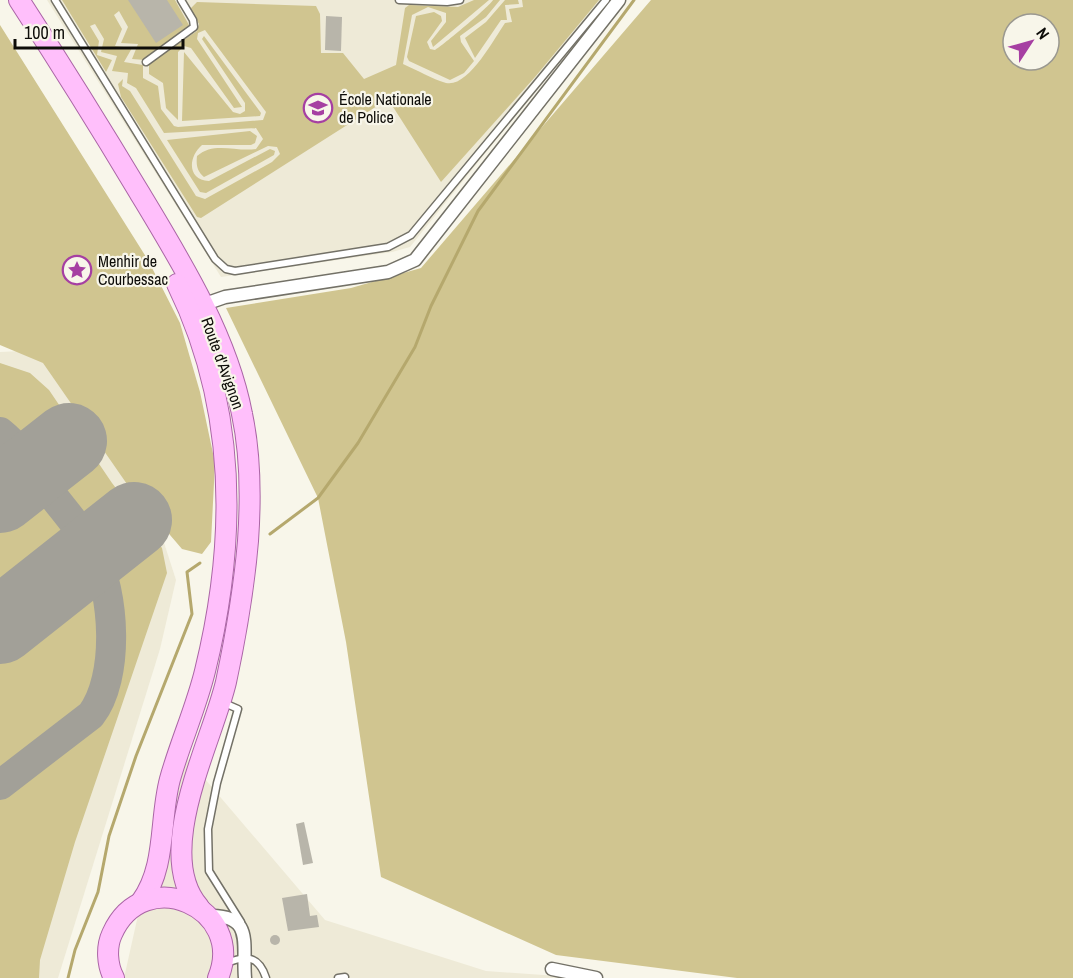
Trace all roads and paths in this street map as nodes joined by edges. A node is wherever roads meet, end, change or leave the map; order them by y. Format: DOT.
graph roads {
  1 [pos="4,0"];
  2 [pos="19,0"];
  3 [pos="55,0"];
  4 [pos="181,0"];
  5 [pos="399,0"];
  6 [pos="460,0"];
  7 [pos="606,0"];
  8 [pos="619,0"];
  9 [pos="146,62"];
  10 [pos="110,72"];
  11 [pos="104,76"];
  12 [pos="202,305"];
  13 [pos="220,701"];
  14 [pos="141,902"];
  15 [pos="204,912"];
  16 [pos="243,932"];
  17 [pos="244,958"];
  18 [pos="552,969"];
  19 [pos="220,971"];
  20 [pos="114,978"];
  21 [pos="245,978"];
  22 [pos="266,978"];
  23 [pos="596,978"];
  1 -- 14 [label="main road, Route d'Avignon"];
  2 -- 12 [label="main road, Route d'Avignon"];
  3 -- 11 [label="lane"];
  4 -- 9 [label="lane"];
  5 -- 6 [label="lane"];
  7 -- 11 [label="lane"];
  8 -- 12 [label="street"];
  10 -- 11 [label="lane"];
  12 -- 13 [label="main road, Route d'Avignon"];
  13 -- 15 [label="main road, Route d'Avignon"];
  13 -- 16 [label="lane"];
  14 -- 15 [label="main road"];
  14 -- 20 [label="main road"];
  15 -- 16 [label="street"];
  15 -- 19 [label="main road, Route d'Avignon"];
  16 -- 17 [label="street"];
  17 -- 19 [label="lane"];
  17 -- 21 [label="street"];
  17 -- 22 [label="lane"];
  18 -- 23 [label="street"];
}
